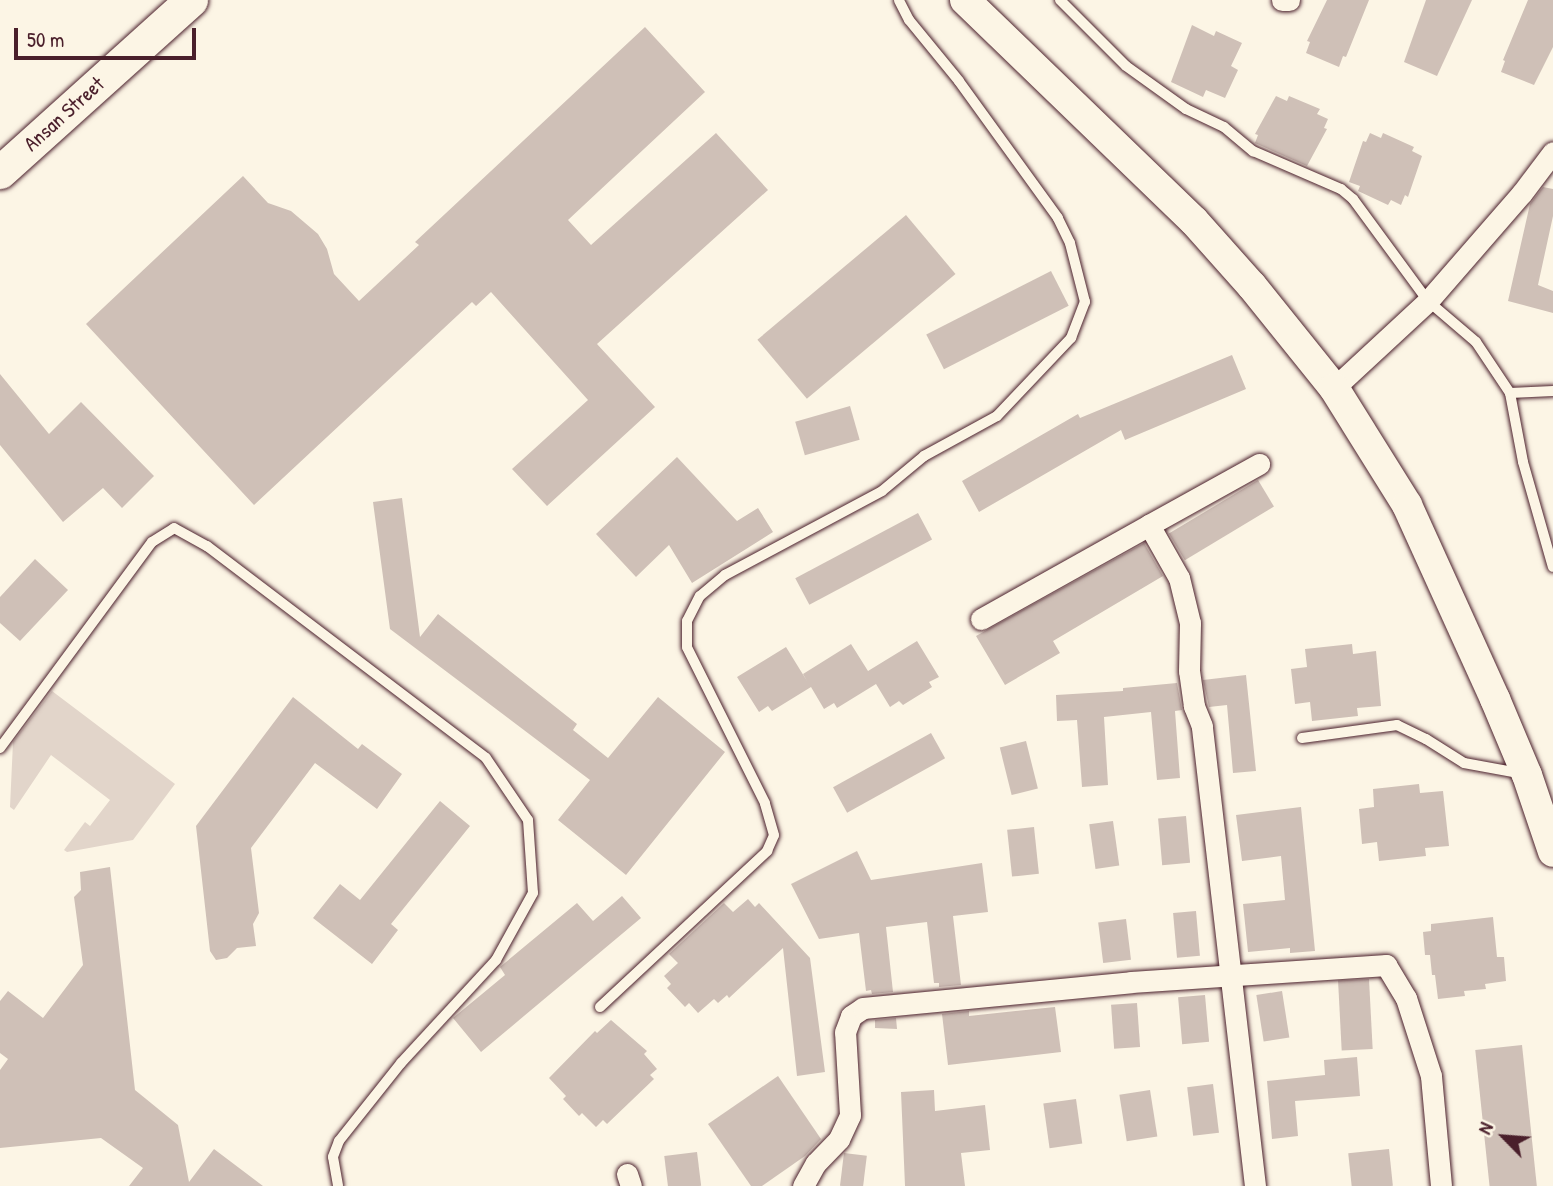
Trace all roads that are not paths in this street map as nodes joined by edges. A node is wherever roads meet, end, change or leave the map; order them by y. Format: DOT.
graph roads {
  1 [pos="191,0"];
  2 [pos="899,0"];
  3 [pos="965,0"];
  4 [pos="1060,0"];
  5 [pos="1282,0"];
  6 [pos="1289,0"];
  7 [pos="1553,152"];
  8 [pos="0,172"];
  9 [pos="1428,301"];
  10 [pos="1334,387"];
  11 [pos="1553,391"];
  12 [pos="1510,393"];
  13 [pos="1259,464"];
  14 [pos="1149,525"];
  15 [pos="1553,568"];
  16 [pos="981,619"];
  17 [pos="1301,738"];
  18 [pos="0,748"];
  19 [pos="1527,775"];
  20 [pos="1553,849"];
  21 [pos="1232,977"];
  22 [pos="600,1007"];
  23 [pos="338,1186"];
  24 [pos="803,1186"];
  25 [pos="1255,1186"];
  26 [pos="1441,1186"];
  1 -- 8 [label="main road, Ansan Street"];
  2 -- 22 [label="lane"];
  3 -- 10 [label="main road"];
  4 -- 9 [label="lane"];
  5 -- 6 [label="street"];
  7 -- 9 [label="street"];
  9 -- 10 [label="street"];
  9 -- 12 [label="lane"];
  10 -- 19 [label="main road"];
  11 -- 12 [label="lane"];
  12 -- 15 [label="lane"];
  13 -- 14 [label="street"];
  14 -- 16 [label="street"];
  14 -- 21 [label="street"];
  17 -- 19 [label="lane"];
  18 -- 23 [label="lane"];
  19 -- 20 [label="main road"];
  21 -- 24 [label="street"];
  21 -- 25 [label="street"];
  21 -- 26 [label="street"];
}
